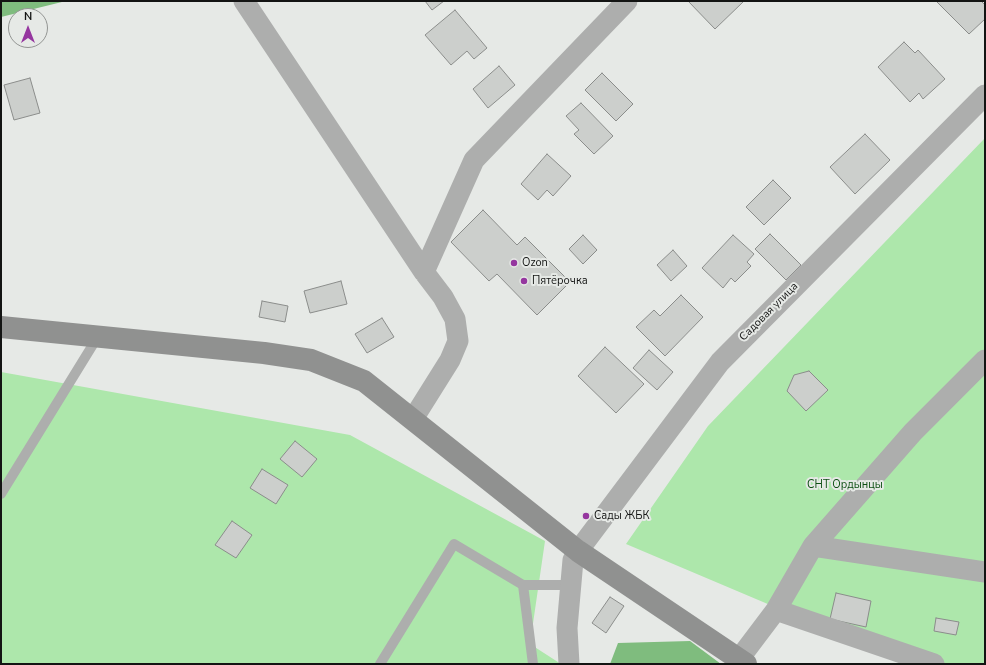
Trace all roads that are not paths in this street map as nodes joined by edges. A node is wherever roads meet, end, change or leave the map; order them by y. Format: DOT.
graph roads {
  1 [pos="244,1"];
  2 [pos="627,1"];
  3 [pos="985,95"];
  4 [pos="424,272"];
  5 [pos="1,327"];
  6 [pos="97,338"];
  7 [pos="985,360"];
  8 [pos="413,419"];
  9 [pos="1,494"];
  10 [pos="813,546"];
  11 [pos="578,551"];
  12 [pos="985,572"];
  13 [pos="524,585"];
  14 [pos="571,585"];
  15 [pos="776,610"];
  16 [pos="742,661"];
  17 [pos="380,664"];
  18 [pos="533,664"];
  19 [pos="569,664"];
  20 [pos="934,664"];
  1 -- 4 [label="street"];
  2 -- 4 [label="street"];
  3 -- 11 [label="street, Садовая улица"];
  4 -- 8 [label="street"];
  5 -- 6 [label="street"];
  6 -- 8 [label="street"];
  6 -- 9 [label="lane"];
  7 -- 10 [label="street"];
  8 -- 11 [label="street"];
  10 -- 12 [label="street"];
  10 -- 15 [label="street"];
  11 -- 14 [label="street, Садовая улица"];
  11 -- 16 [label="street"];
  13 -- 14 [label="lane"];
  13 -- 17 [label="lane"];
  13 -- 18 [label="lane"];
  14 -- 19 [label="street, Садовая улица"];
  15 -- 16 [label="street"];
  15 -- 20 [label="street"];
}
